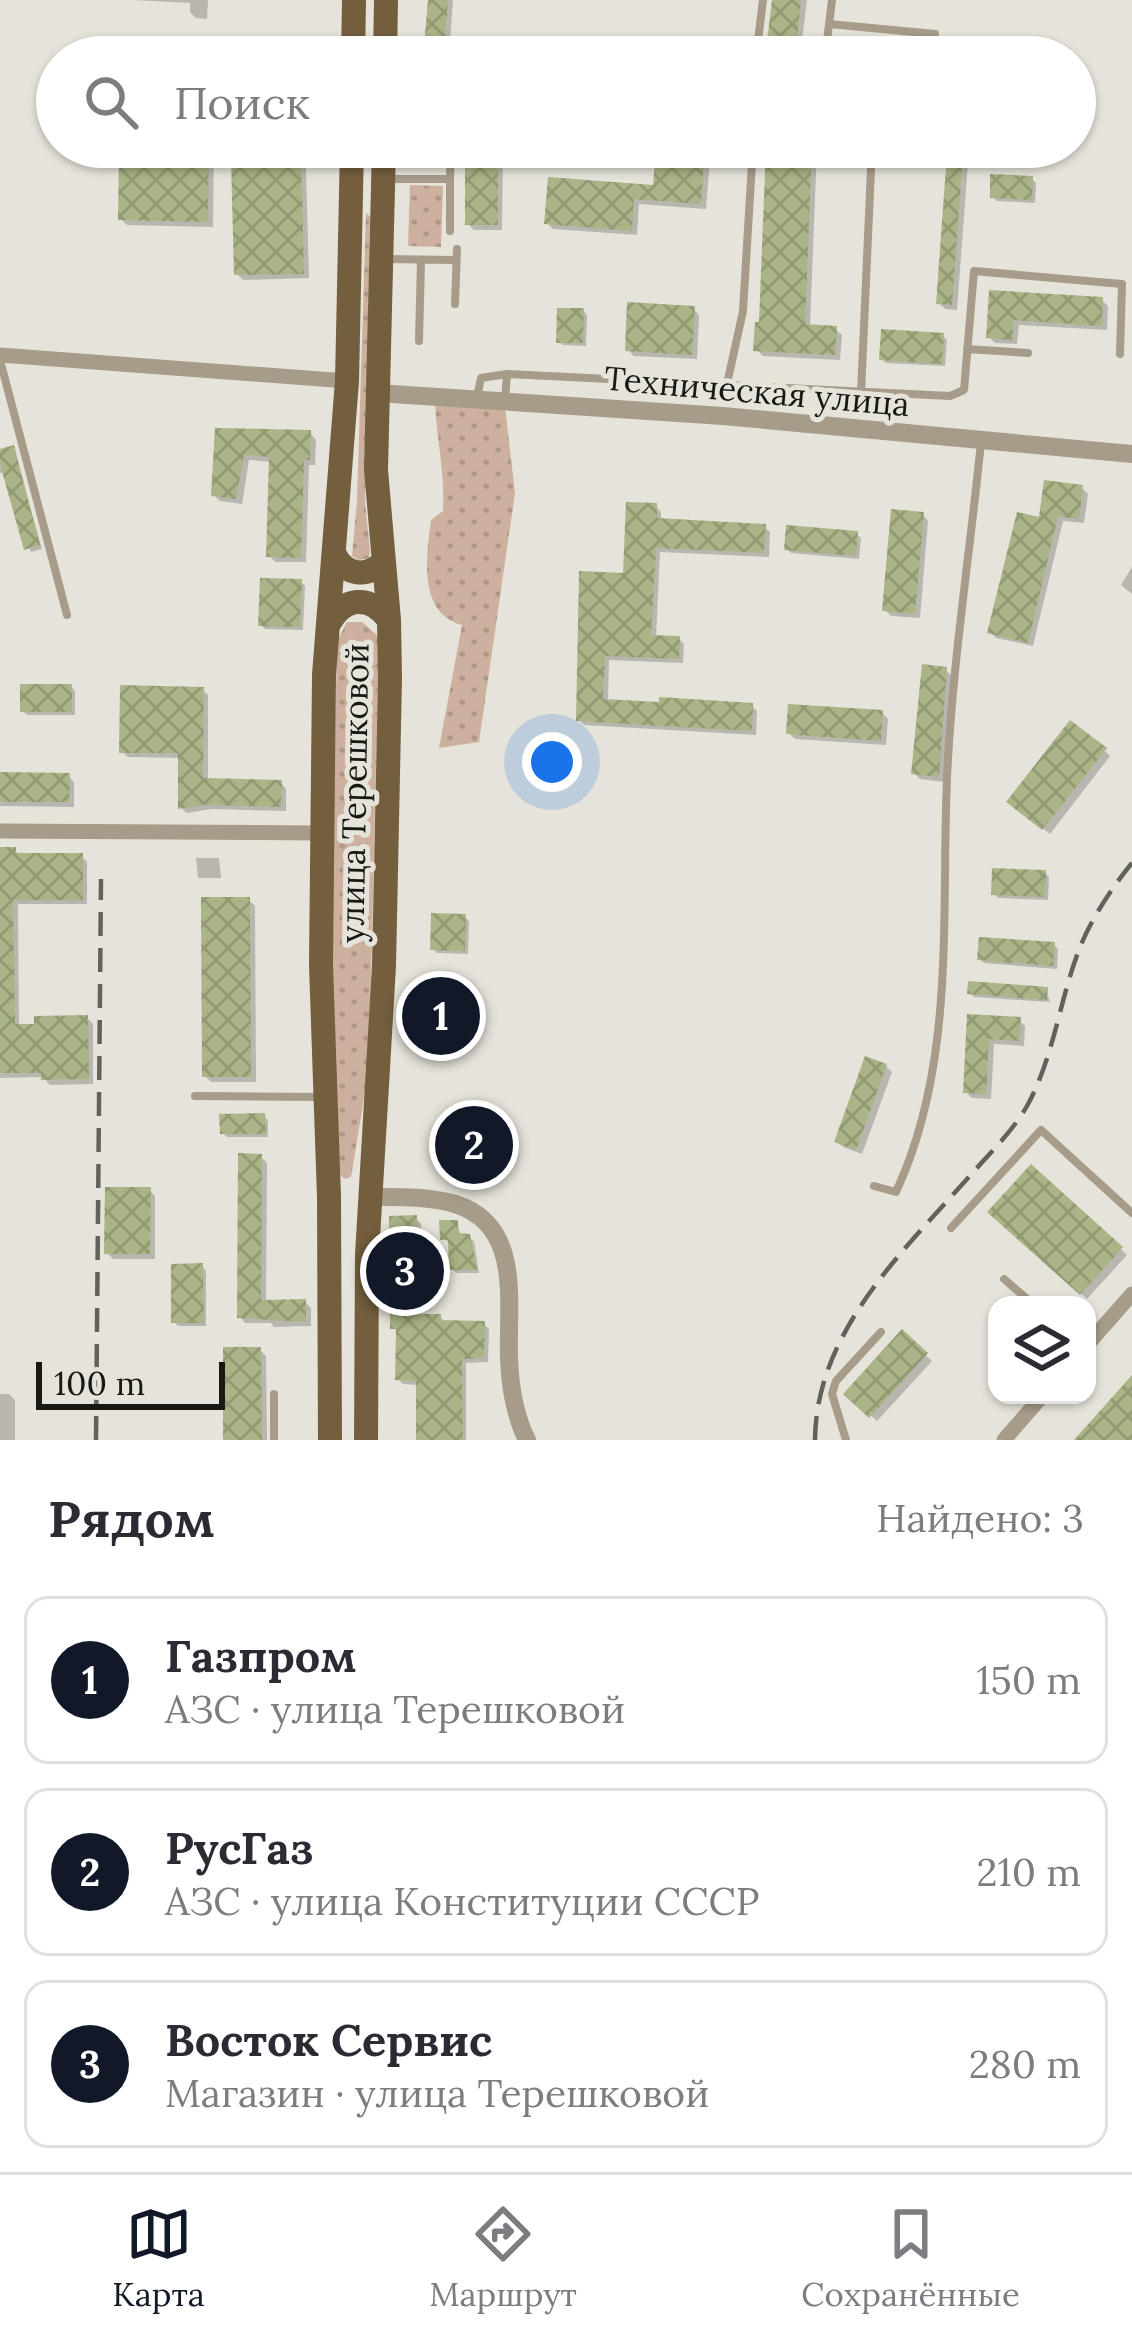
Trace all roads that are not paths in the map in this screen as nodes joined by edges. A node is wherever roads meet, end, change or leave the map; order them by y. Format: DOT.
graph roads {
  1 [pos="354,0"];
  2 [pos="386,0"];
  3 [pos="764,0"];
  4 [pos="832,0"];
  5 [pos="830,24"];
  6 [pos="934,34"];
  7 [pos="353,36"];
  8 [pos="385,36"];
  9 [pos="759,36"];
  10 [pos="828,36"];
  11 [pos="352,168"];
  12 [pos="384,168"];
  13 [pos="450,168"];
  14 [pos="751,168"];
  15 [pos="871,168"];
  16 [pos="384,178"];
  17 [pos="450,179"];
  18 [pos="351,211"];
  19 [pos="383,211"];
  20 [pos="450,231"];
  21 [pos="382,259"];
  22 [pos="421,260"];
  23 [pos="455,304"];
  24 [pos="419,341"];
  25 [pos="967,349"];
  26 [pos="1028,353"];
  27 [pos="1120,354"];
  28 [pos="0,358"];
  29 [pos="507,374"];
  30 [pos="346,381"];
  31 [pos="727,384"];
  32 [pos="377,393"];
  33 [pos="861,393"];
  34 [pos="476,399"];
  35 [pos="506,401"];
  36 [pos="981,440"];
  37 [pos="1132,454"];
  38 [pos="335,554"];
  39 [pos="384,561"];
  40 [pos="67,615"];
  41 [pos="389,620"];
  42 [pos="328,626"];
  43 [pos="0,831"];
  44 [pos="323,832"];
  45 [pos="195,1096"];
  46 [pos="326,1096"];
  47 [pos="874,1186"];
  48 [pos="329,1197"];
  49 [pos="371,1197"];
  50 [pos="1132,1213"];
  51 [pos="952,1228"];
  52 [pos="1004,1279"];
  53 [pos="1132,1294"];
  54 [pos="1024,1296"];
  55 [pos="881,1332"];
  56 [pos="1096,1335"];
  57 [pos="274,1394"];
  58 [pos="1035,1404"];
  59 [pos="274,1440"];
  60 [pos="331,1440"];
  61 [pos="366,1440"];
  62 [pos="526,1440"];
  63 [pos="846,1440"];
  64 [pos="1004,1440"];
  1 -- 7 [label="main road"];
  2 -- 8 [label="main road"];
  3 -- 9 [label="lane"];
  4 -- 5 [label="lane"];
  5 -- 6 [label="lane"];
  5 -- 10 [label="lane"];
  11 -- 18 [label="main road, улица Терешковой"];
  12 -- 16 [label="main road, улица Терешковой"];
  13 -- 17 [label="lane"];
  14 -- 31 [label="lane"];
  15 -- 33 [label="lane"];
  16 -- 17 [label="lane"];
  16 -- 19 [label="main road, улица Терешковой"];
  17 -- 20 [label="lane"];
  18 -- 19 [label="main road"];
  18 -- 30 [label="main road, улица Терешковой"];
  19 -- 21 [label="main road, улица Терешковой"];
  21 -- 22 [label="lane"];
  21 -- 32 [label="main road, улица Терешковой"];
  22 -- 23 [label="lane"];
  22 -- 24 [label="lane"];
  25 -- 26 [label="lane"];
  25 -- 27 [label="lane"];
  25 -- 33 [label="lane"];
  28 -- 30 [label="street"];
  28 -- 40 [label="lane"];
  29 -- 31 [label="lane"];
  29 -- 34 [label="lane"];
  29 -- 35 [label="lane"];
  30 -- 38 [label="main road, улица Терешковой"];
  31 -- 33 [label="lane"];
  32 -- 34 [label="street, Техническая улица"];
  32 -- 39 [label="main road, улица Терешковой"];
  34 -- 35 [label="street, Техническая улица"];
  35 -- 36 [label="street, Техническая улица"];
  36 -- 37 [label="street, Техническая улица"];
  36 -- 47 [label="lane"];
  38 -- 39 [label="main road"];
  38 -- 42 [label="main road, улица Терешковой"];
  39 -- 41 [label="main road, улица Терешковой"];
  41 -- 42 [label="main road"];
  41 -- 49 [label="main road, улица Терешковой"];
  42 -- 44 [label="main road, улица Терешковой"];
  43 -- 44 [label="street"];
  44 -- 46 [label="main road, улица Терешковой"];
  45 -- 46 [label="lane"];
  46 -- 48 [label="main road, улица Терешковой"];
  48 -- 49 [label="main road"];
  48 -- 60 [label="main road, улица Терешковой"];
  49 -- 61 [label="main road, улица Терешковой"];
  49 -- 62 [label="street"];
  50 -- 51 [label="lane"];
  52 -- 54 [label="lane"];
  53 -- 56 [label="street"];
  55 -- 63 [label="lane"];
  57 -- 59 [label="lane"];
  58 -- 64 [label="street"];
}
